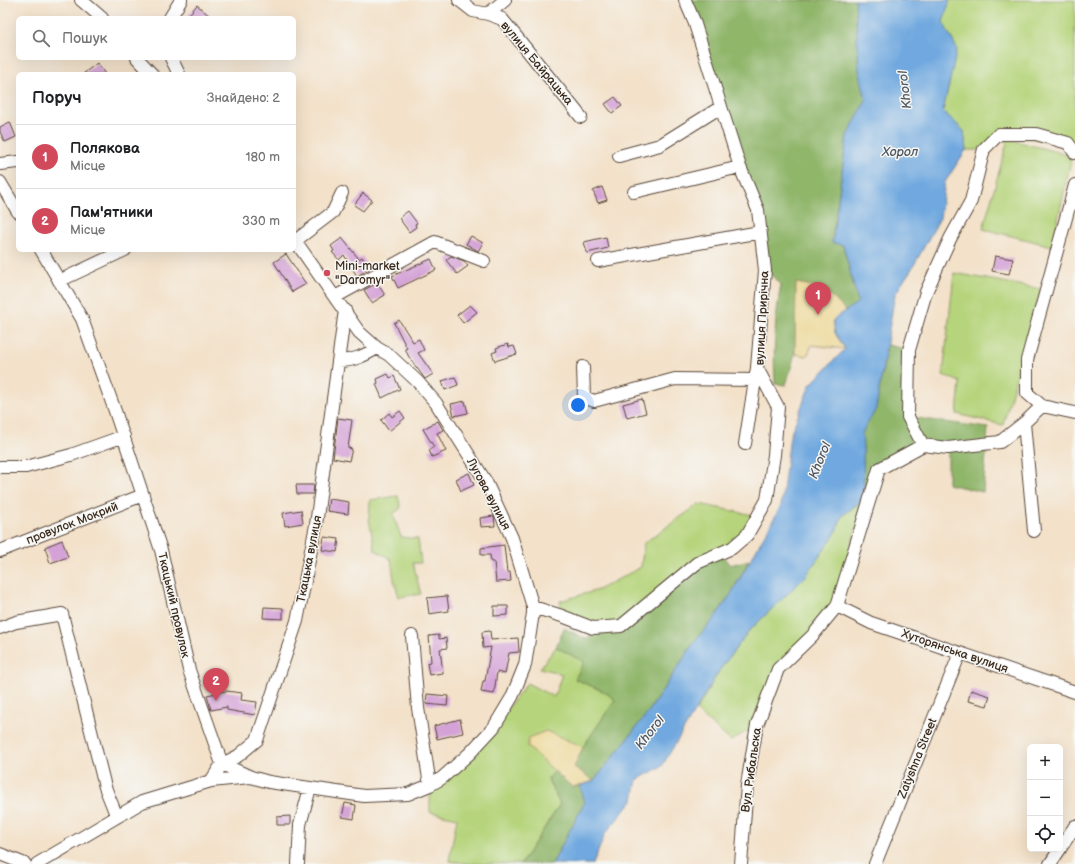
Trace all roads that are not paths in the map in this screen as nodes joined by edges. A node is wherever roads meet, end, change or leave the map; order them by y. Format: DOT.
graph roads {
  1 [pos="81,0"];
  2 [pos="182,0"];
  3 [pos="459,0"];
  4 [pos="505,0"];
  5 [pos="685,0"];
  6 [pos="488,14"];
  7 [pos="100,16"];
  8 [pos="171,16"];
  9 [pos="139,60"];
  10 [pos="172,60"];
  11 [pos="150,72"];
  12 [pos="178,72"];
  13 [pos="721,107"];
  14 [pos="581,117"];
  15 [pos="1073,147"];
  16 [pos="619,156"];
  17 [pos="16,162"];
  18 [pos="0,164"];
  19 [pos="740,167"];
  20 [pos="0,182"];
  21 [pos="1075,185"];
  22 [pos="634,192"];
  23 [pos="342,193"];
  24 [pos="16,209"];
  25 [pos="760,232"];
  26 [pos="296,239"];
  27 [pos="296,241"];
  28 [pos="42,252"];
  29 [pos="120,252"];
  30 [pos="484,261"];
  31 [pos="598,261"];
  32 [pos="59,281"];
  33 [pos="335,297"];
  34 [pos="345,310"];
  35 [pos="377,348"];
  36 [pos="338,361"];
  37 [pos="583,367"];
  38 [pos="756,374"];
  39 [pos="1042,406"];
  40 [pos="1075,413"];
  41 [pos="1024,423"];
  42 [pos="124,436"];
  43 [pos="745,444"];
  44 [pos="923,445"];
  45 [pos="0,467"];
  46 [pos="143,495"];
  47 [pos="1034,532"];
  48 [pos="0,551"];
  49 [pos="837,606"];
  50 [pos="533,607"];
  51 [pos="0,628"];
  52 [pos="412,636"];
  53 [pos="960,653"];
  54 [pos="1075,692"];
  55 [pos="222,764"];
  56 [pos="251,777"];
  57 [pos="211,781"];
  58 [pos="430,785"];
  59 [pos="310,788"];
  60 [pos="116,818"];
  61 [pos="1075,826"];
  62 [pos="1063,844"];
  63 [pos="1058,852"];
  64 [pos="0,854"];
  65 [pos="12,862"];
  66 [pos="25,864"];
  67 [pos="37,864"];
  68 [pos="298,864"];
  69 [pos="741,864"];
  70 [pos="874,864"];
  71 [pos="1050,864"];
  1 -- 7 [label="street"];
  2 -- 8 [label="street"];
  3 -- 6 [label="street, вулиця Байрацька"];
  4 -- 6 [label="street"];
  5 -- 13 [label="street, вулиця Прирічна"];
  6 -- 14 [label="street, вулиця Байрацька"];
  9 -- 11 [label="street"];
  10 -- 12 [label="street"];
  13 -- 16 [label="street"];
  13 -- 19 [label="street, вулиця Прирічна"];
  15 -- 44 [label="street"];
  17 -- 18 [label="street"];
  19 -- 22 [label="street"];
  19 -- 25 [label="street, вулиця Прирічна"];
  20 -- 24 [label="street"];
  21 -- 39 [label="street"];
  23 -- 26 [label="street"];
  25 -- 31 [label="street"];
  25 -- 38 [label="street, вулиця Прирічна"];
  27 -- 33 [label="street, Лугова вулиця"];
  28 -- 32 [label="street, Ткацький провулок"];
  29 -- 32 [label="street"];
  30 -- 33 [label="street"];
  32 -- 42 [label="street, Ткацький провулок"];
  33 -- 34 [label="street, Лугова вулиця"];
  34 -- 35 [label="street, Лугова вулиця"];
  34 -- 36 [label="street, Ткацька вулиця"];
  35 -- 36 [label="street"];
  35 -- 50 [label="street, Лугова вулиця"];
  36 -- 55 [label="street, Ткацька вулиця"];
  37 -- 38 [label="street"];
  38 -- 43 [label="street"];
  38 -- 50 [label="street, вулиця Прирічна"];
  39 -- 40 [label="street"];
  39 -- 41 [label="street"];
  41 -- 44 [label="street"];
  41 -- 47 [label="street"];
  42 -- 45 [label="street"];
  42 -- 46 [label="street, Ткацький провулок"];
  44 -- 49 [label="street"];
  46 -- 48 [label="street, провулок Мокрий"];
  46 -- 55 [label="street, Ткацький провулок"];
  49 -- 53 [label="street, Хуторянська вулиця"];
  49 -- 69 [label="street, Вул. Рибальска"];
  50 -- 58 [label="street, Лугова вулиця"];
  51 -- 60 [label="street"];
  52 -- 58 [label="street"];
  53 -- 54 [label="street, Хуторянська вулиця"];
  53 -- 70 [label="street, Zatyshna Street"];
  55 -- 56 [label="street"];
  55 -- 57 [label="street, Ткацька вулиця"];
  56 -- 57 [label="street"];
  56 -- 59 [label="street"];
  57 -- 60 [label="street"];
  58 -- 59 [label="street"];
  59 -- 68 [label="street"];
  60 -- 67 [label="street"];
  61 -- 62 [label="street"];
  63 -- 71 [label="street"];
  64 -- 65 [label="street"];
  65 -- 66 [label="street"];
}
